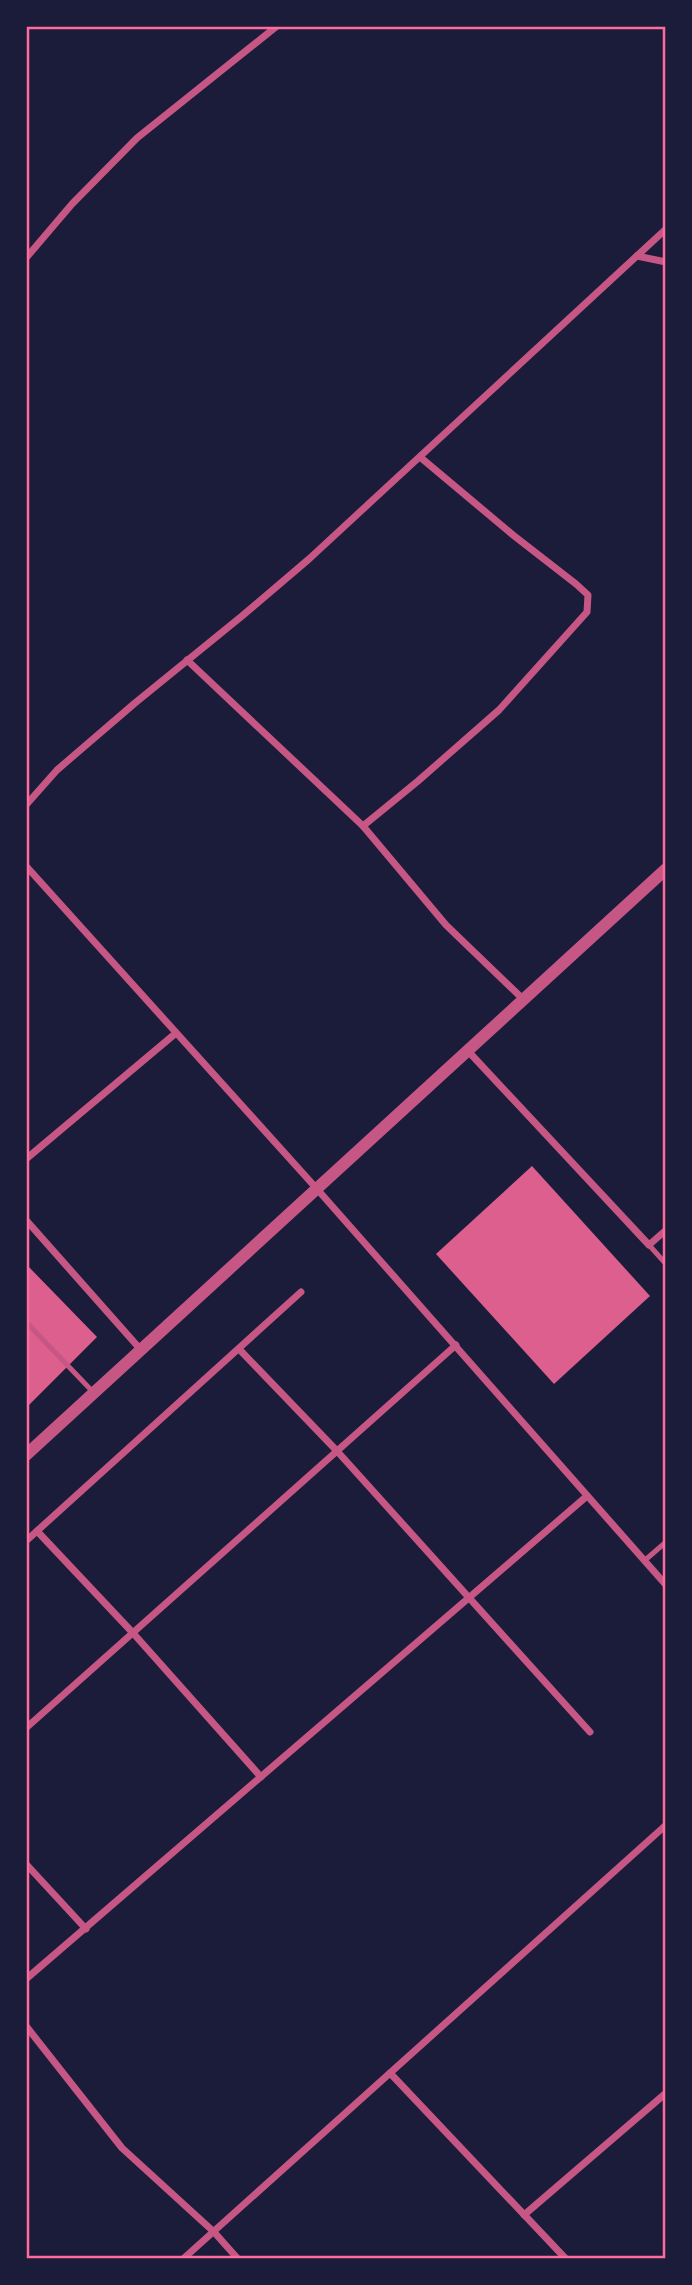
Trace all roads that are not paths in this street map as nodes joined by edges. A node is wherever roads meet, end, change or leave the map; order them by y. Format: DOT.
graph roads {
  1 [pos="277,26"];
  2 [pos="666,229"];
  3 [pos="637,256"];
  4 [pos="26,258"];
  5 [pos="666,262"];
  6 [pos="420,457"];
  7 [pos="187,660"];
  8 [pos="26,805"];
  9 [pos="363,826"];
  10 [pos="26,866"];
  11 [pos="666,869"];
  12 [pos="525,1000"];
  13 [pos="176,1033"];
  14 [pos="468,1051"];
  15 [pos="26,1159"];
  16 [pos="317,1189"];
  17 [pos="26,1220"];
  18 [pos="666,1230"];
  19 [pos="649,1245"];
  20 [pos="666,1264"];
  21 [pos="301,1292"];
  22 [pos="26,1322"];
  23 [pos="456,1345"];
  24 [pos="239,1349"];
  25 [pos="141,1350"];
  26 [pos="94,1393"];
  27 [pos="337,1451"];
  28 [pos="26,1455"];
  29 [pos="587,1496"];
  30 [pos="37,1531"];
  31 [pos="26,1541"];
  32 [pos="666,1542"];
  33 [pos="644,1561"];
  34 [pos="666,1585"];
  35 [pos="468,1599"];
  36 [pos="133,1633"];
  37 [pos="26,1728"];
  38 [pos="590,1732"];
  39 [pos="261,1777"];
  40 [pos="666,1825"];
  41 [pos="26,1864"];
  42 [pos="86,1928"];
  43 [pos="26,1979"];
  44 [pos="26,2026"];
  45 [pos="390,2073"];
  46 [pos="666,2093"];
  47 [pos="524,2215"];
  48 [pos="214,2232"];
  49 [pos="183,2259"];
  50 [pos="238,2259"];
  51 [pos="566,2259"];
  1 -- 4 [label="street"];
  2 -- 3 [label="street"];
  3 -- 5 [label="street"];
  3 -- 6 [label="street"];
  6 -- 7 [label="street"];
  6 -- 9 [label="street"];
  7 -- 8 [label="street"];
  7 -- 9 [label="street"];
  9 -- 12 [label="street"];
  10 -- 13 [label="street"];
  11 -- 12 [label="street"];
  12 -- 14 [label="street"];
  13 -- 15 [label="street"];
  13 -- 16 [label="street"];
  14 -- 16 [label="street"];
  14 -- 19 [label="street"];
  16 -- 23 [label="street"];
  16 -- 25 [label="street"];
  17 -- 25 [label="street"];
  18 -- 19 [label="street"];
  19 -- 20 [label="lane"];
  21 -- 24 [label="street"];
  22 -- 26 [label="lane"];
  23 -- 27 [label="street"];
  23 -- 29 [label="street"];
  24 -- 27 [label="street"];
  24 -- 30 [label="street"];
  25 -- 26 [label="street"];
  26 -- 28 [label="street"];
  27 -- 35 [label="street"];
  27 -- 36 [label="street"];
  29 -- 33 [label="street"];
  29 -- 35 [label="street"];
  30 -- 31 [label="street"];
  30 -- 36 [label="street"];
  32 -- 33 [label="lane"];
  33 -- 34 [label="street"];
  35 -- 38 [label="street"];
  35 -- 39 [label="street"];
  36 -- 37 [label="street"];
  36 -- 39 [label="street"];
  39 -- 42 [label="street"];
  40 -- 45 [label="street"];
  41 -- 42 [label="street"];
  42 -- 43 [label="street"];
  44 -- 48 [label="street"];
  45 -- 47 [label="street"];
  45 -- 48 [label="street"];
  46 -- 47 [label="street"];
  47 -- 51 [label="street"];
  48 -- 49 [label="street"];
  48 -- 50 [label="street"];
}
